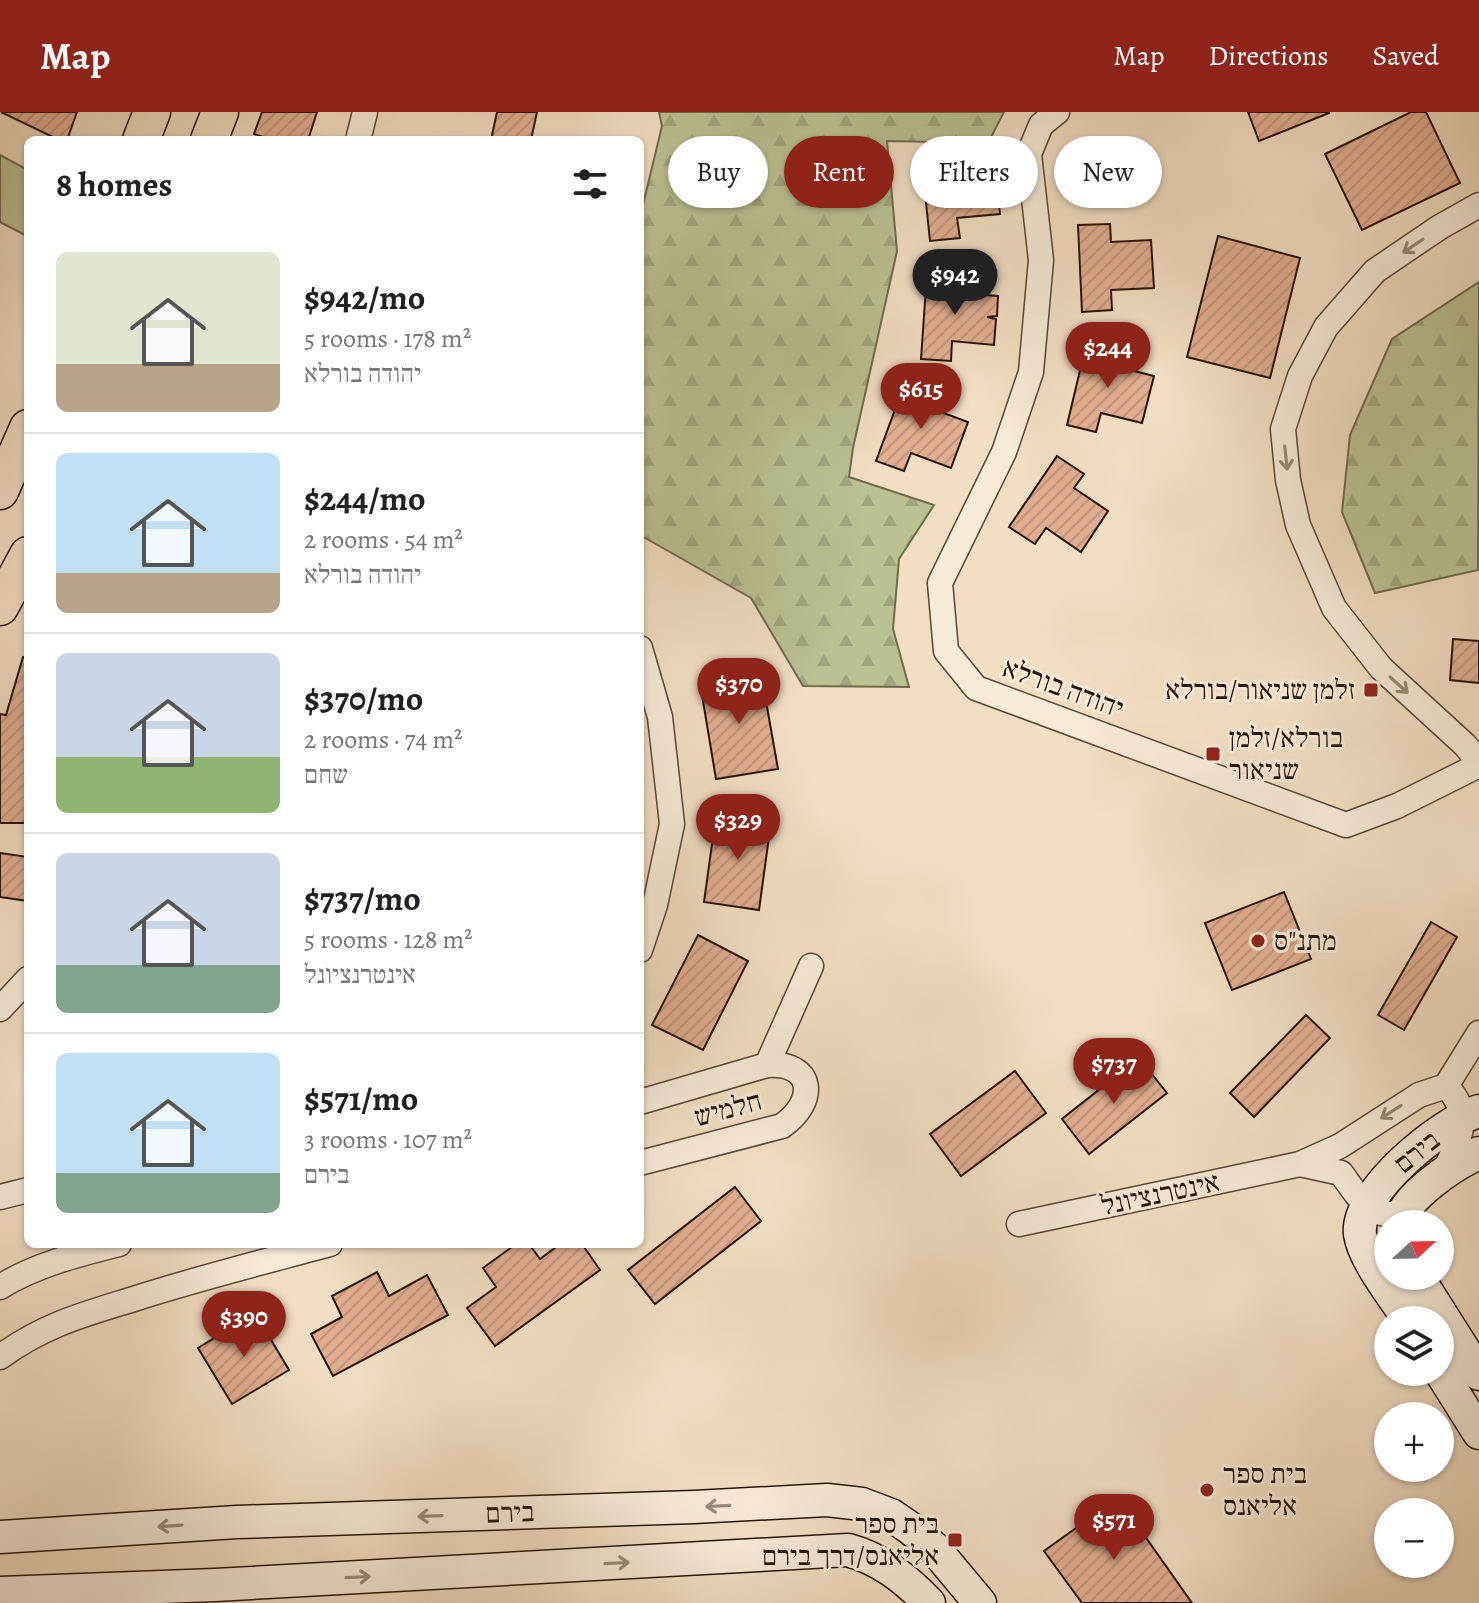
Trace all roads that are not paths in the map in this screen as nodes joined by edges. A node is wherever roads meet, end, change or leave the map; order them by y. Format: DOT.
graph roads {
  1 [pos="152,112"];
  2 [pos="220,112"];
  3 [pos="365,112"];
  4 [pos="1057,112"];
  5 [pos="143,136"];
  6 [pos="211,136"];
  7 [pos="359,136"];
  8 [pos="1479,205"];
  9 [pos="24,437"];
  10 [pos="0,491"];
  11 [pos="24,562"];
  12 [pos="0,607"];
  13 [pos="644,662"];
  14 [pos="1479,763"];
  15 [pos="644,938"];
  16 [pos="811,966"];
  17 [pos="24,983"];
  18 [pos="0,1009"];
  19 [pos="1479,1033"];
  20 [pos="767,1065"];
  21 [pos="1446,1086"];
  22 [pos="644,1101"];
  23 [pos="1471,1113"];
  24 [pos="1340,1146"];
  25 [pos="1479,1153"];
  26 [pos="644,1162"];
  27 [pos="1300,1164"];
  28 [pos="1444,1172"];
  29 [pos="1341,1173"];
  30 [pos="24,1191"];
  31 [pos="0,1197"];
  32 [pos="1366,1207"];
  33 [pos="1374,1210"];
  34 [pos="1408,1210"];
  35 [pos="1019,1224"];
  36 [pos="103,1248"];
  37 [pos="315,1248"];
  38 [pos="0,1287"];
  39 [pos="1426,1290"];
  40 [pos="1401,1306"];
  41 [pos="0,1357"];
  42 [pos="1479,1374"];
  43 [pos="1450,1386"];
  44 [pos="1476,1425"];
  45 [pos="0,1537"];
  46 [pos="0,1593"];
  47 [pos="929,1603"];
  48 [pos="980,1603"];
  1 -- 5 [label="main road"];
  2 -- 6 [label="main road"];
  3 -- 7 [label="street"];
  4 -- 14 [label="street, יהודה בורלא"];
  8 -- 14 [label="street, one-way"];
  9 -- 10 [label="main road"];
  11 -- 12 [label="main road"];
  13 -- 15 [label="street"];
  16 -- 20 [label="street, חלמיש"];
  17 -- 18 [label="street"];
  19 -- 21 [label="street"];
  20 -- 22 [label="street, חלמיש"];
  20 -- 26 [label="street, חלמיש"];
  21 -- 23 [label="street"];
  21 -- 24 [label="street, אינטרנציונל, one-way"];
  23 -- 28 [label="street"];
  23 -- 32 [label="street, בירם"];
  24 -- 27 [label="street, אינטרנציונל"];
  24 -- 29 [label="street"];
  25 -- 28 [label="street"];
  27 -- 29 [label="street, אינטרנציונל"];
  27 -- 35 [label="street, אינטרנציונל"];
  28 -- 34 [label="street"];
  29 -- 32 [label="street"];
  30 -- 31 [label="street"];
  32 -- 33 [label="street"];
  32 -- 40 [label="street"];
  36 -- 38 [label="street"];
  37 -- 41 [label="street"];
  39 -- 42 [label="street"];
  43 -- 44 [label="street"];
  48 -- 45 [label="street, בירם, one-way"];
  46 -- 47 [label="street, בירם, one-way"];
}
